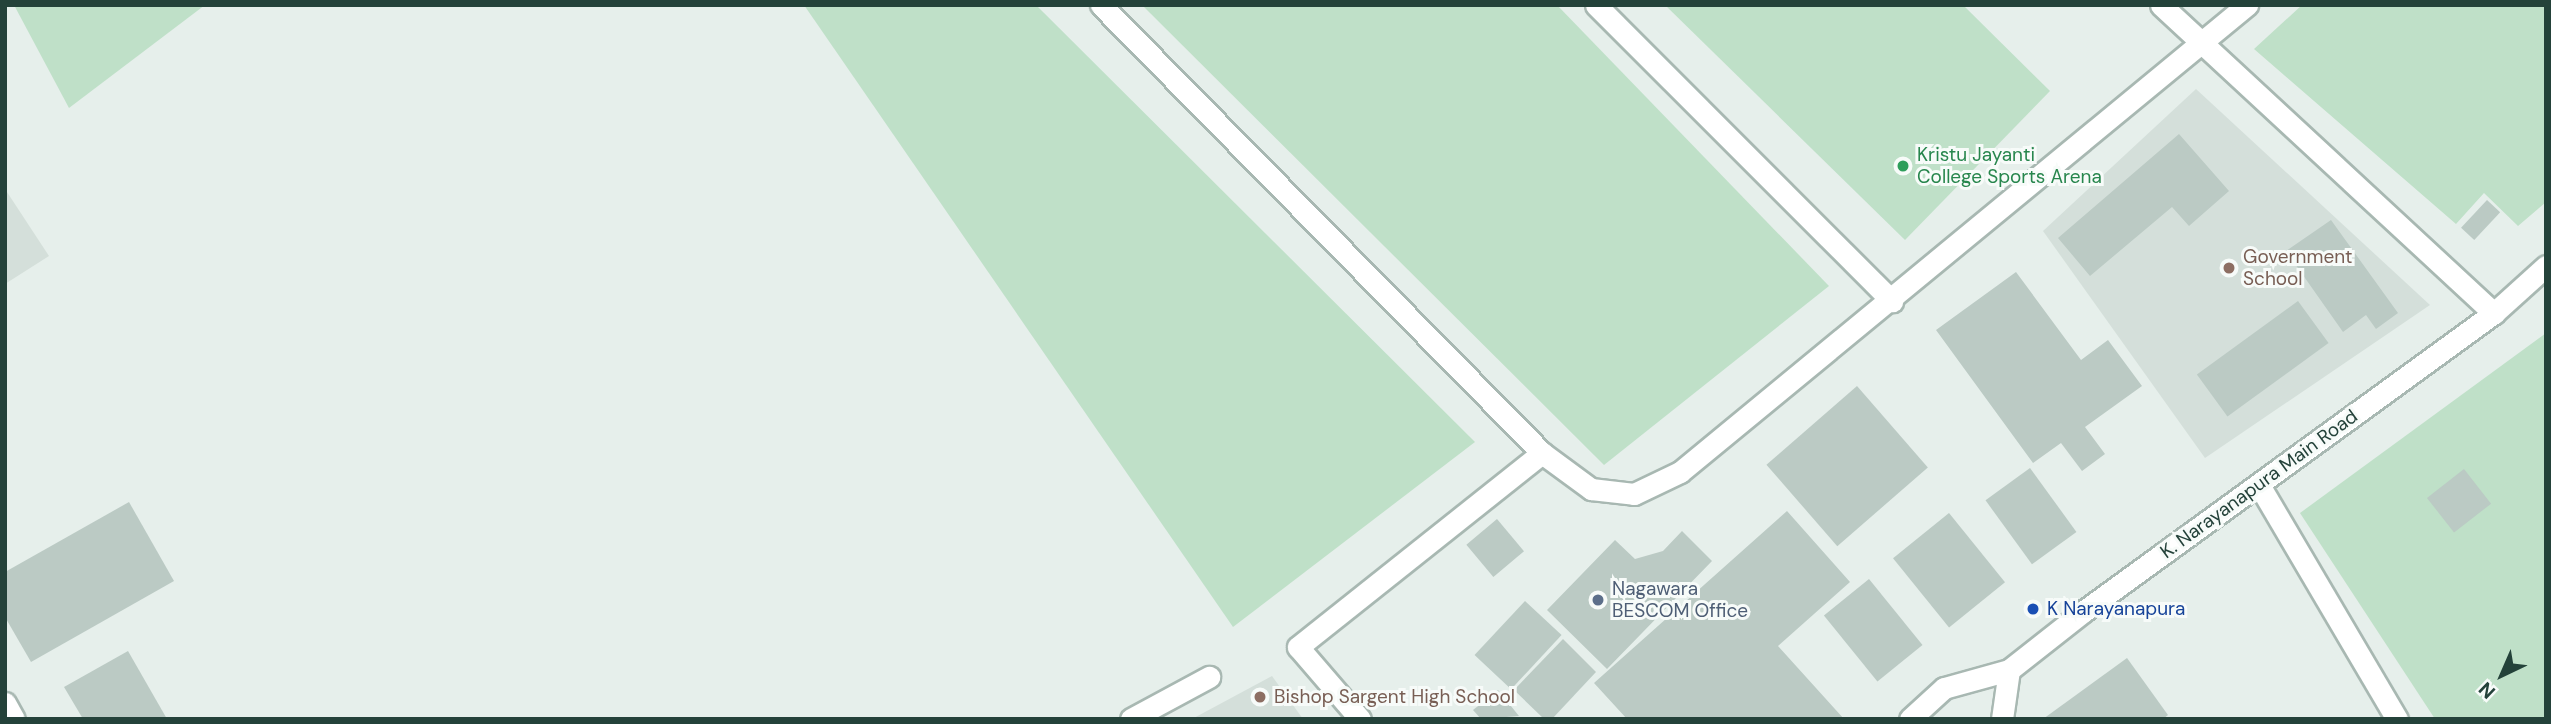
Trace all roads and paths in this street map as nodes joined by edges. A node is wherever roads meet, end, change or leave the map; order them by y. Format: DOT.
graph roads {
  1 [pos="1101,5"];
  2 [pos="1596,5"];
  3 [pos="2161,5"];
  4 [pos="2246,5"];
  5 [pos="2200,44"];
  6 [pos="2546,266"];
  7 [pos="1892,301"];
  8 [pos="2494,313"];
  9 [pos="1542,453"];
  10 [pos="2259,485"];
  11 [pos="2010,670"];
  12 [pos="1209,677"];
  13 [pos="5,703"];
  14 [pos="14,719"];
  15 [pos="1131,719"];
  16 [pos="1360,719"];
  17 [pos="1910,719"];
  18 [pos="2002,719"];
  19 [pos="2397,719"];
  1 -- 9 [label="street"];
  2 -- 7 [label="street"];
  3 -- 5 [label="street"];
  4 -- 5 [label="street"];
  5 -- 7 [label="street"];
  5 -- 8 [label="street"];
  6 -- 8 [label="street, K. Narayanapura Main Road"];
  7 -- 9 [label="street"];
  8 -- 10 [label="street, K. Narayanapura Main Road"];
  9 -- 16 [label="street"];
  10 -- 11 [label="street, K. Narayanapura Main Road"];
  10 -- 19 [label="street"];
  11 -- 17 [label="street"];
  11 -- 18 [label="street"];
  12 -- 15 [label="street"];
  13 -- 14 [label="street"];
}
